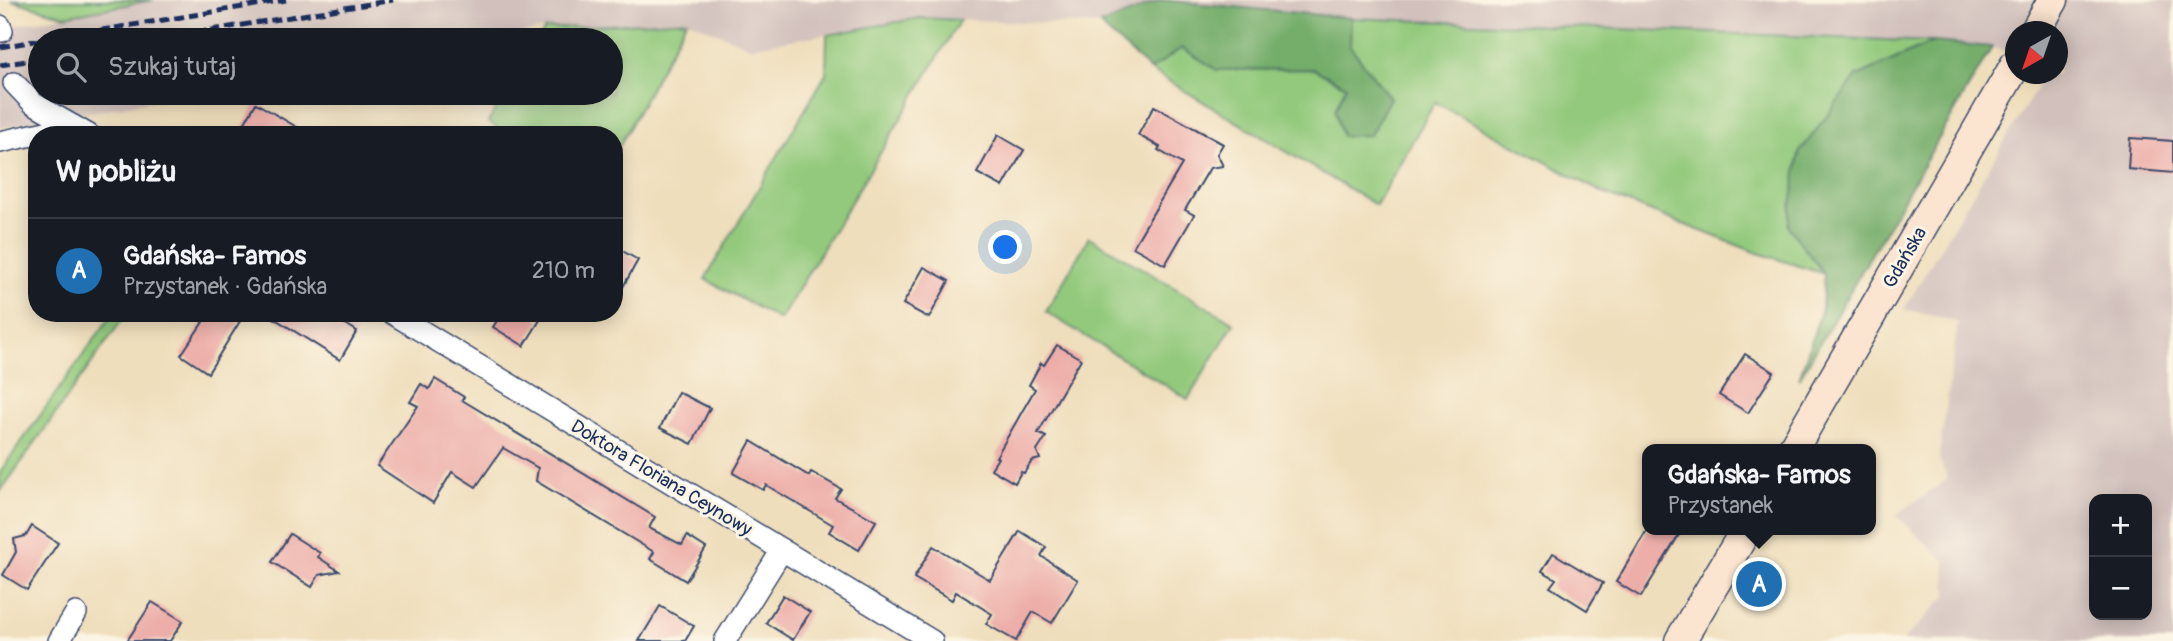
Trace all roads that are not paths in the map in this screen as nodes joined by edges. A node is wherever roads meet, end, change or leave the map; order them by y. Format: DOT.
graph roads {
  1 [pos="2053,0"];
  2 [pos="2041,21"];
  3 [pos="2005,81"];
  4 [pos="14,83"];
  5 [pos="28,98"];
  6 [pos="37,105"];
  7 [pos="74,126"];
  8 [pos="28,138"];
  9 [pos="0,142"];
  10 [pos="407,322"];
  11 [pos="1796,444"];
  12 [pos="1743,535"];
  13 [pos="782,550"];
  14 [pos="76,613"];
  15 [pos="59,641"];
  16 [pos="725,641"];
  17 [pos="932,641"];
  18 [pos="1680,641"];
  1 -- 2 [label="main road"];
  3 -- 11 [label="main road, Gdańska"];
  4 -- 5 [label="street"];
  6 -- 7 [label="street"];
  8 -- 9 [label="street"];
  10 -- 13 [label="street, Doktora Floriana Ceynowy"];
  12 -- 18 [label="main road"];
  13 -- 16 [label="street"];
  13 -- 17 [label="street, Doktora Floriana Ceynowy"];
  14 -- 15 [label="street"];
}
